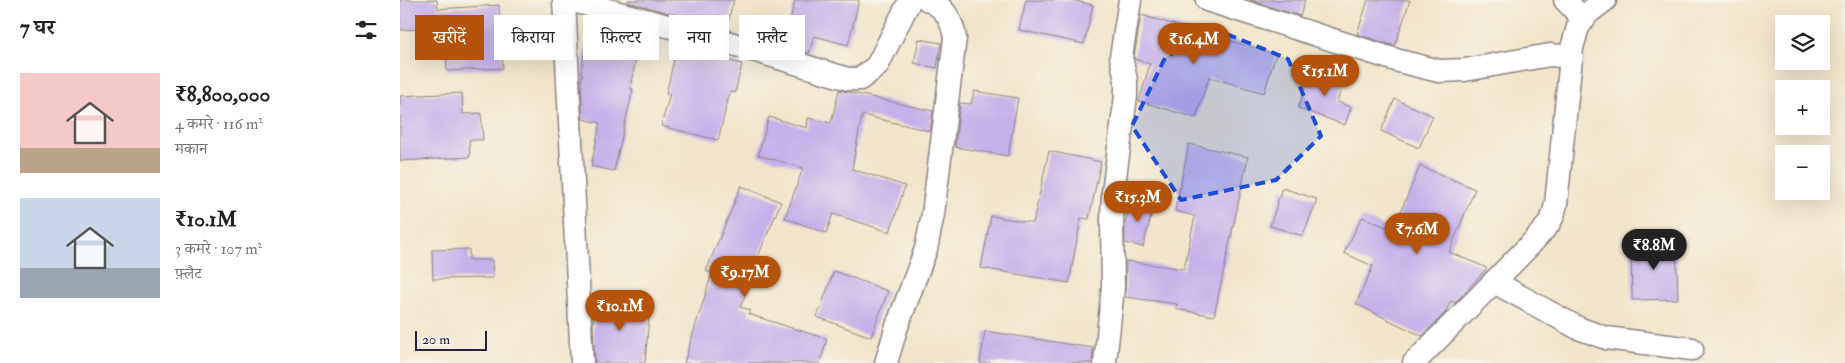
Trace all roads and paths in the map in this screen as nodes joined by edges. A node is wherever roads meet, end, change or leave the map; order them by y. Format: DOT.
graph roads {
  1 [pos="564,0"];
  2 [pos="570,0"];
  3 [pos="910,0"];
  4 [pos="928,0"];
  5 [pos="1130,0"];
  6 [pos="1207,0"];
  7 [pos="1565,0"];
  8 [pos="1605,0"];
  9 [pos="1583,19"];
  10 [pos="1572,57"];
  11 [pos="1494,282"];
  12 [pos="1692,350"];
  13 [pos="582,363"];
  14 [pos="886,363"];
  15 [pos="1105,363"];
  16 [pos="1414,363"];
  1 -- 13 [label="street"];
  2 -- 3 [label="street"];
  4 -- 14 [label="street"];
  5 -- 15 [label="street"];
  6 -- 10 [label="street"];
  7 -- 9 [label="street"];
  8 -- 9 [label="street"];
  9 -- 10 [label="street"];
  10 -- 11 [label="street"];
  11 -- 12 [label="street"];
  11 -- 16 [label="street"];
}
